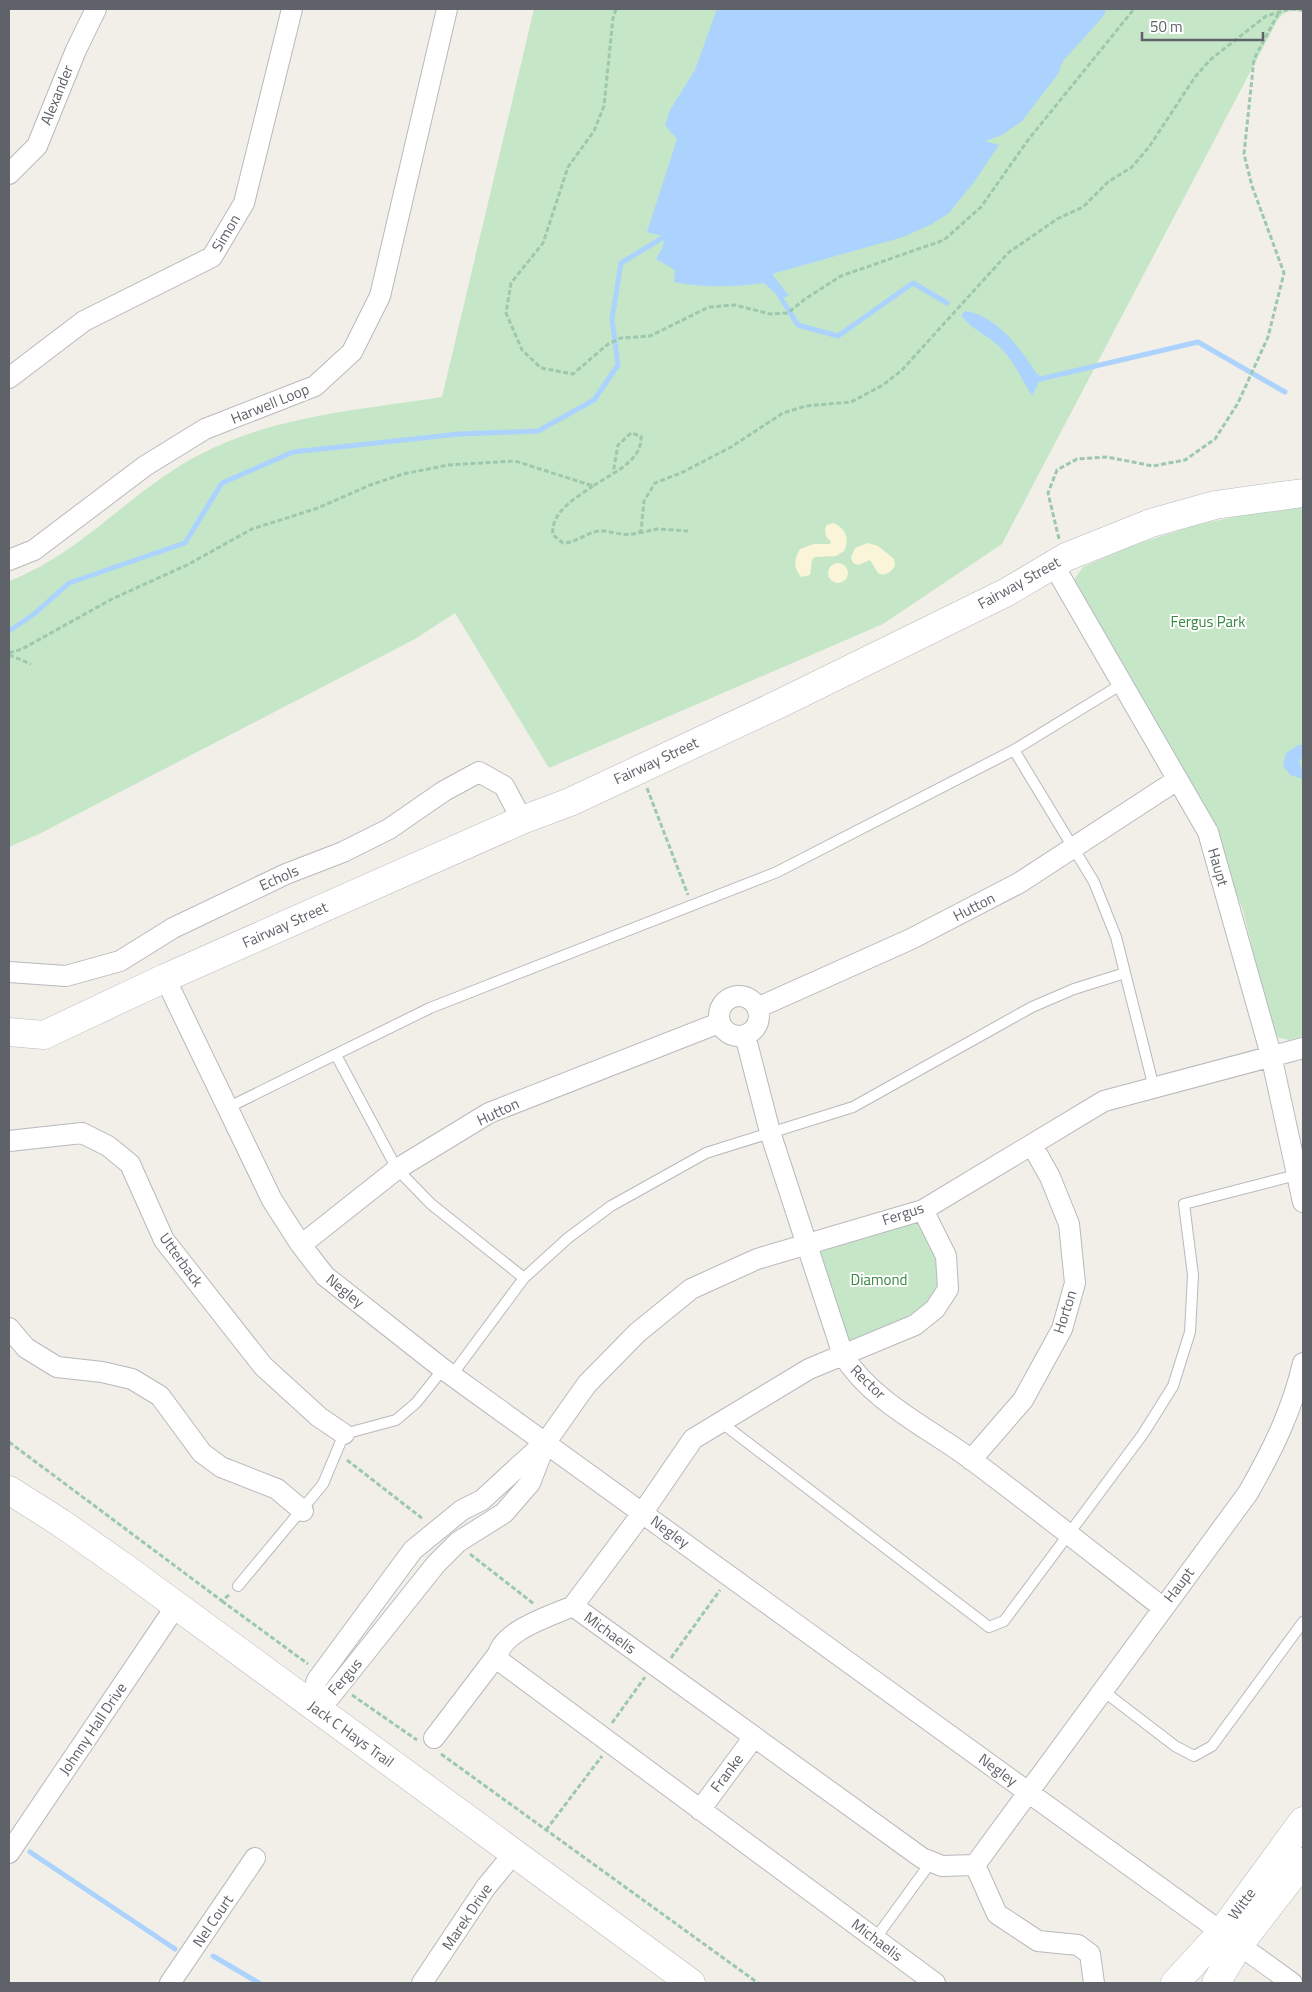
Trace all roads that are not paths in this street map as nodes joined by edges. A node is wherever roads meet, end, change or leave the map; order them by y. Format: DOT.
graph roads {
  1 [pos="96,9"];
  2 [pos="292,9"];
  3 [pos="447,9"];
  4 [pos="9,174"];
  5 [pos="9,378"];
  6 [pos="1303,493"];
  7 [pos="9,560"];
  8 [pos="1059,561"];
  9 [pos="1122,684"];
  10 [pos="1014,750"];
  11 [pos="1177,780"];
  12 [pos="522,820"];
  13 [pos="1073,848"];
  14 [pos="9,972"];
  15 [pos="1126,973"];
  16 [pos="165,978"];
  17 [pos="757,1008"];
  18 [pos="720,1023"];
  19 [pos="9,1032"];
  20 [pos="745,1035"];
  21 [pos="1303,1048"];
  22 [pos="336,1055"];
  23 [pos="1271,1055"];
  24 [pos="1154,1088"];
  25 [pos="229,1107"];
  26 [pos="770,1132"];
  27 [pos="9,1141"];
  28 [pos="1032,1145"];
  29 [pos="397,1169"];
  30 [pos="1300,1174"];
  31 [pos="1303,1202"];
  32 [pos="923,1210"];
  33 [pos="807,1244"];
  34 [pos="301,1245"];
  35 [pos="524,1278"];
  36 [pos="9,1328"];
  37 [pos="843,1355"];
  38 [pos="1303,1363"];
  39 [pos="448,1372"];
  40 [pos="722,1423"];
  41 [pos="344,1434"];
  42 [pos="546,1442"];
  43 [pos="972,1460"];
  44 [pos="9,1490"];
  45 [pos="302,1511"];
  46 [pos="643,1512"];
  47 [pos="1068,1535"];
  48 [pos="238,1586"];
  49 [pos="176,1606"];
  50 [pos="573,1606"];
  51 [pos="1162,1608"];
  52 [pos="1303,1622"];
  53 [pos="498,1654"];
  54 [pos="1102,1690"];
  55 [pos="309,1703"];
  56 [pos="754,1737"];
  57 [pos="431,1743"];
  58 [pos="1029,1792"];
  59 [pos="700,1810"];
  60 [pos="1303,1821"];
  61 [pos="9,1853"];
  62 [pos="514,1853"];
  63 [pos="255,1858"];
  64 [pos="931,1862"];
  65 [pos="1303,1862"];
  66 [pos="975,1866"];
  67 [pos="875,1939"];
  68 [pos="1230,1939"];
  69 [pos="170,1983"];
  70 [pos="422,1983"];
  71 [pos="691,1983"];
  72 [pos="935,1983"];
  73 [pos="1094,1983"];
  74 [pos="1175,1983"];
  75 [pos="1216,1983"];
  76 [pos="1292,1983"];
  1 -- 4 [label="street, Alexander"];
  2 -- 5 [label="street, Simon"];
  3 -- 7 [label="street, Harwell Loop"];
  6 -- 8 [label="street, Fairway Street"];
  8 -- 9 [label="street, Haupt"];
  8 -- 12 [label="street, Fairway Street"];
  9 -- 10 [label="lane"];
  9 -- 11 [label="street, Haupt"];
  10 -- 13 [label="lane"];
  10 -- 22 [label="lane"];
  11 -- 13 [label="street, Hutton"];
  11 -- 23 [label="street, Haupt"];
  12 -- 14 [label="street, Echols"];
  12 -- 16 [label="street, Fairway Street"];
  13 -- 15 [label="lane"];
  13 -- 17 [label="street, Hutton"];
  15 -- 24 [label="lane"];
  15 -- 26 [label="lane"];
  16 -- 19 [label="street, Fairway Street"];
  16 -- 25 [label="street, Negley"];
  17 -- 18 [label="street"];
  17 -- 20 [label="street"];
  18 -- 20 [label="street"];
  18 -- 29 [label="street, Hutton"];
  20 -- 26 [label="street, Rector"];
  21 -- 23 [label="street, Fergus"];
  22 -- 25 [label="lane"];
  22 -- 29 [label="lane"];
  23 -- 24 [label="street, Fergus"];
  23 -- 30 [label="street, Haupt"];
  24 -- 28 [label="street, Fergus"];
  25 -- 34 [label="street, Negley"];
  26 -- 33 [label="street, Rector"];
  26 -- 35 [label="lane"];
  27 -- 41 [label="street, Utterback"];
  28 -- 32 [label="street, Fergus"];
  28 -- 43 [label="street, Horton"];
  29 -- 34 [label="street, Hutton"];
  29 -- 35 [label="lane"];
  30 -- 31 [label="street, Haupt"];
  30 -- 47 [label="lane"];
  32 -- 33 [label="street, Fergus"];
  32 -- 37 [label="street"];
  33 -- 37 [label="street, Rector"];
  33 -- 42 [label="street, Fergus"];
  34 -- 39 [label="street, Negley"];
  35 -- 39 [label="lane"];
  36 -- 45 [label="street"];
  37 -- 40 [label="street"];
  37 -- 43 [label="street, Rector"];
  38 -- 51 [label="street, Haupt"];
  39 -- 41 [label="lane"];
  39 -- 42 [label="street, Negley"];
  40 -- 46 [label="street"];
  40 -- 47 [label="lane"];
  41 -- 45 [label="lane"];
  42 -- 46 [label="street, Negley"];
  42 -- 55 [label="street, Fergus"];
  42 -- 55 [label="street, Fergus"];
  43 -- 47 [label="street, Rector"];
  44 -- 49 [label="street, Jack C Hays Trail"];
  45 -- 48 [label="lane"];
  46 -- 50 [label="street"];
  46 -- 58 [label="street, Negley"];
  47 -- 51 [label="street, Rector"];
  49 -- 55 [label="street, Jack C Hays Trail"];
  49 -- 61 [label="street, Johnny Hall Drive"];
  50 -- 53 [label="street, Michaelis"];
  50 -- 56 [label="street, Michaelis"];
  51 -- 54 [label="street, Haupt"];
  52 -- 54 [label="lane"];
  53 -- 57 [label="street"];
  53 -- 59 [label="street, Michaelis"];
  54 -- 58 [label="street, Haupt"];
  55 -- 62 [label="street, Jack C Hays Trail"];
  56 -- 59 [label="street, Franke"];
  56 -- 64 [label="street, Michaelis"];
  58 -- 66 [label="street, Haupt"];
  58 -- 68 [label="street, Negley"];
  59 -- 67 [label="street, Michaelis"];
  60 -- 68 [label="street, Witte"];
  62 -- 70 [label="street, Marek Drive"];
  62 -- 71 [label="street, Jack C Hays Trail"];
  63 -- 69 [label="street, Nel Court"];
  64 -- 66 [label="street, Michaelis"];
  64 -- 67 [label="lane"];
  65 -- 68 [label="street, Witte"];
  66 -- 73 [label="street"];
  67 -- 72 [label="street, Michaelis"];
  68 -- 74 [label="street, Witte"];
  68 -- 75 [label="street, Witte"];
  68 -- 76 [label="street, Negley"];
}
